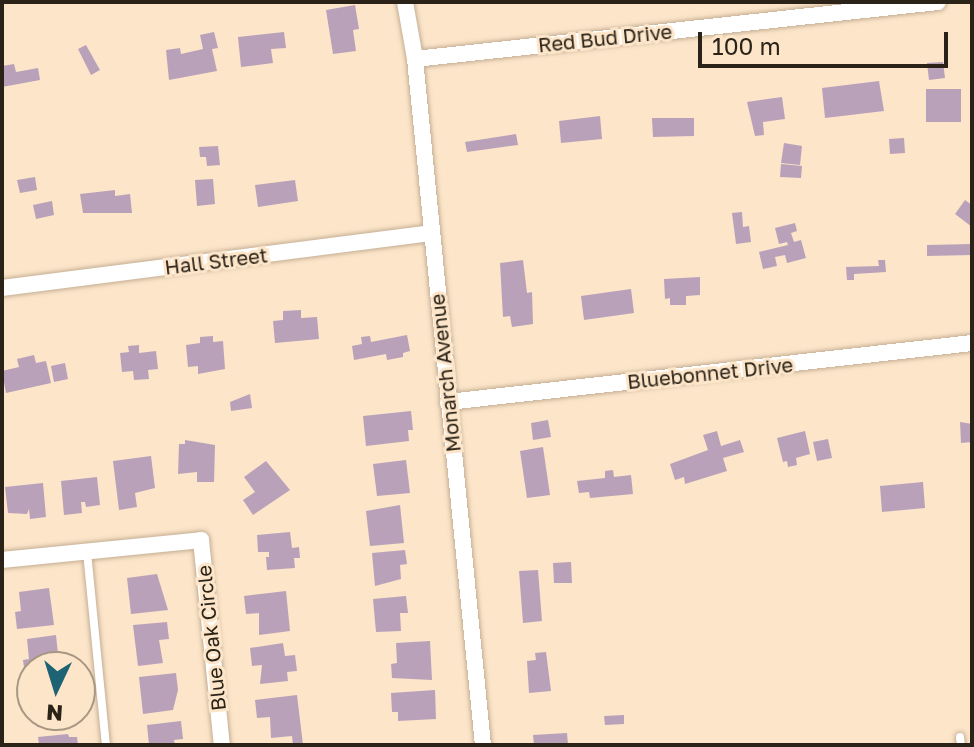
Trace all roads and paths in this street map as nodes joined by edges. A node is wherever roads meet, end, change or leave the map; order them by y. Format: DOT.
graph roads {
  1 [pos="405,2"];
  2 [pos="938,2"];
  3 [pos="415,59"];
  4 [pos="430,233"];
  5 [pos="2,288"];
  6 [pos="972,343"];
  7 [pos="448,402"];
  8 [pos="87,552"];
  9 [pos="2,560"];
  10 [pos="106,745"];
  11 [pos="222,745"];
  12 [pos="483,745"];
  1 -- 3 [label="street, Monarch Avenue"];
  2 -- 3 [label="street, Red Bud Drive"];
  3 -- 4 [label="street, Monarch Avenue"];
  4 -- 5 [label="street, Hall Street"];
  4 -- 7 [label="street, Monarch Avenue"];
  6 -- 7 [label="street, Bluebonnet Drive"];
  7 -- 12 [label="street, Monarch Avenue"];
  8 -- 9 [label="street, Blue Oak Circle"];
  8 -- 10 [label="lane"];
  8 -- 11 [label="street, Blue Oak Circle"];
}
